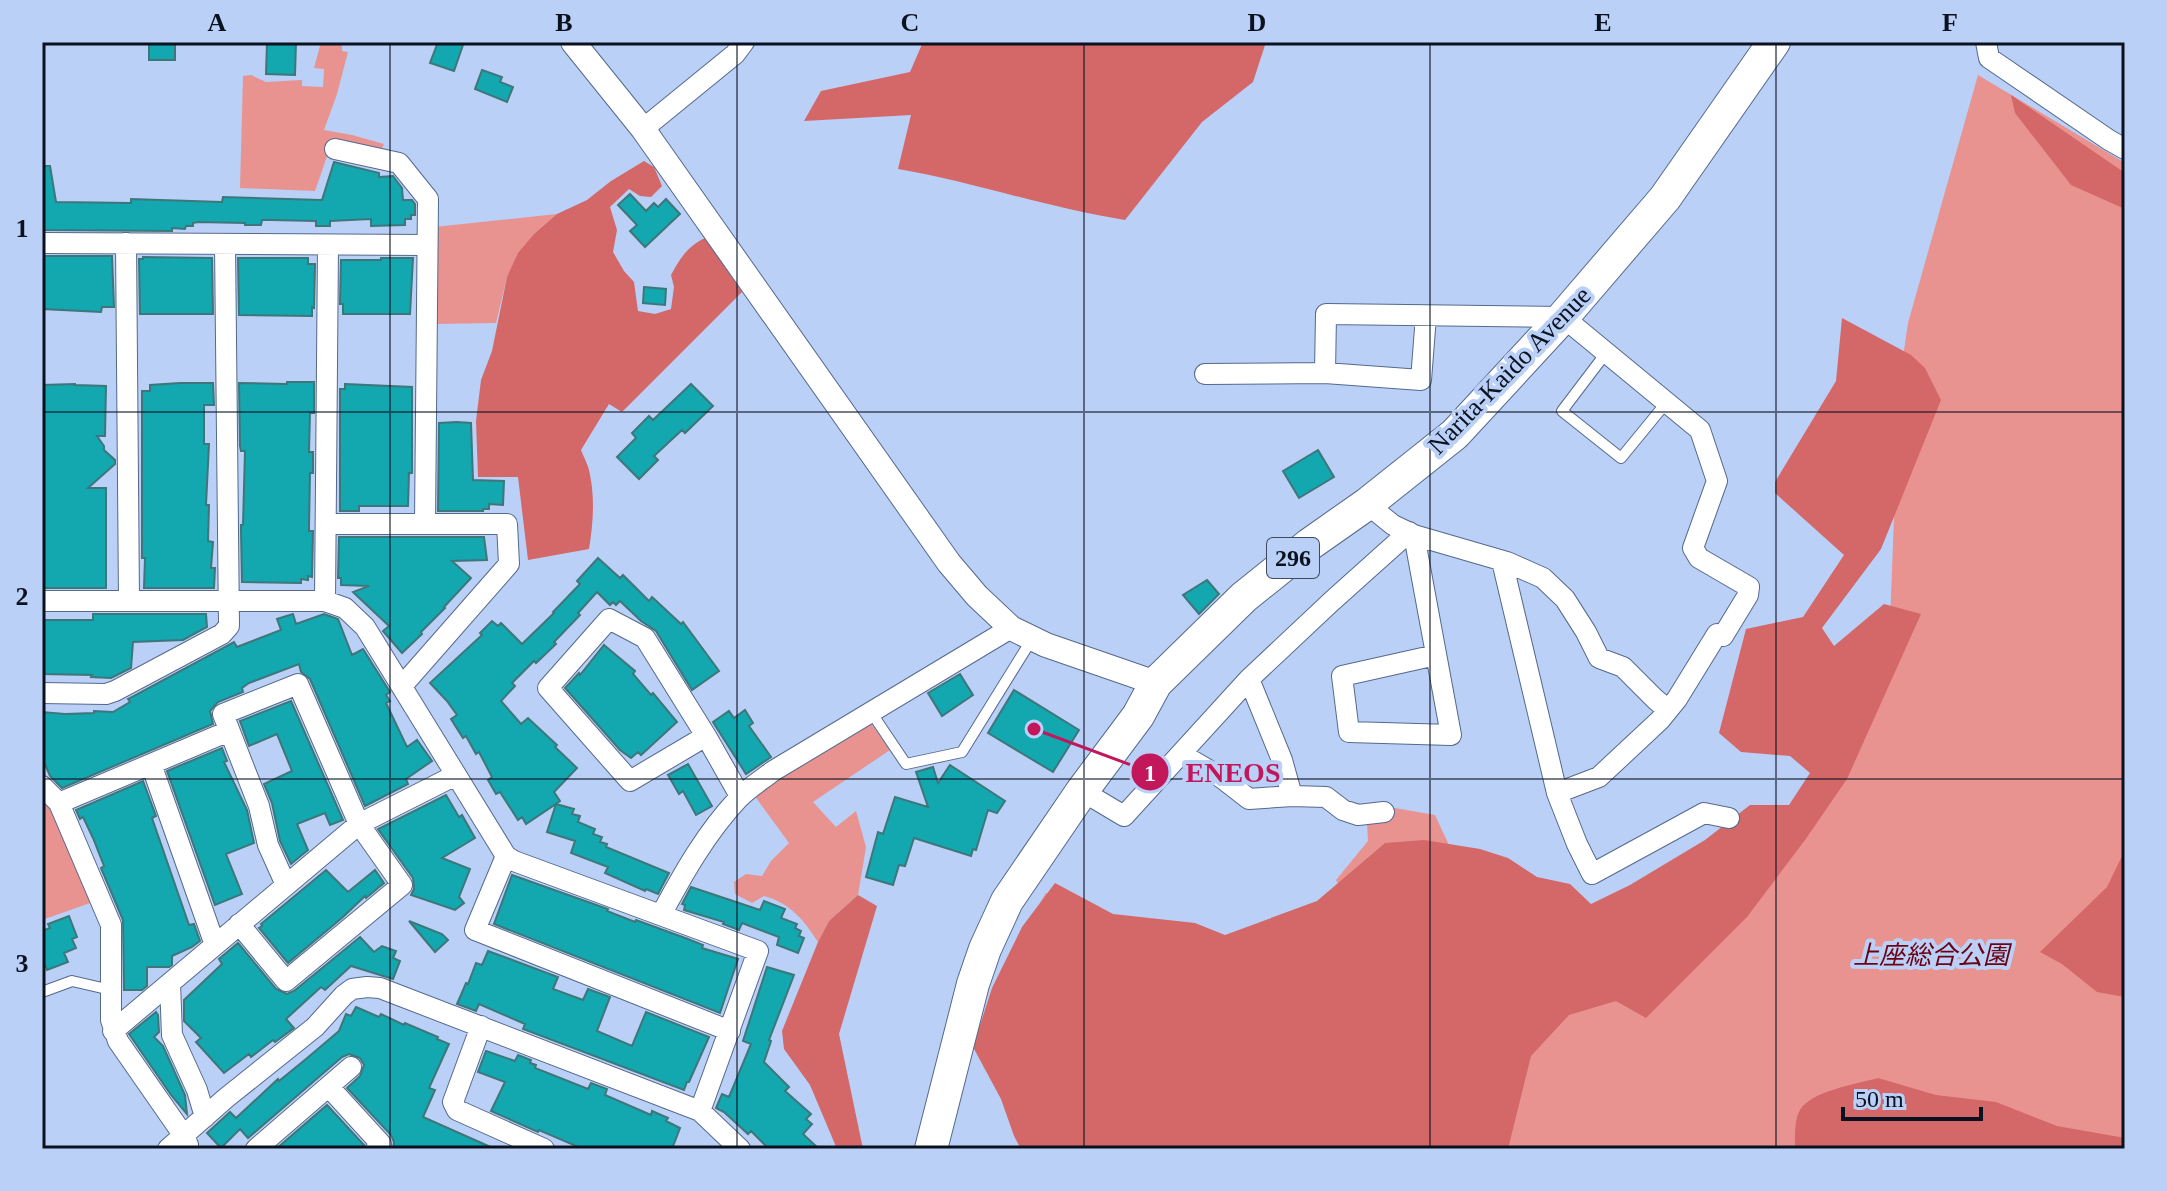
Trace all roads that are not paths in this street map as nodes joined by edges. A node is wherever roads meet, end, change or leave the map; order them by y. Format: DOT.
graph roads {
  1 [pos="573,42"];
  2 [pos="744,42"];
  3 [pos="1774,42"];
  4 [pos="1986,42"];
  5 [pos="643,129"];
  6 [pos="335,149"];
  7 [pos="2125,149"];
  8 [pos="42,243"];
  9 [pos="126,243"];
  10 [pos="225,244"];
  11 [pos="328,245"];
  12 [pos="426,245"];
  13 [pos="1426,316"];
  14 [pos="1563,317"];
  15 [pos="1606,353"];
  16 [pos="1325,373"];
  17 [pos="1205,374"];
  18 [pos="1666,403"];
  19 [pos="1367,504"];
  20 [pos="425,523"];
  21 [pos="326,524"];
  22 [pos="1411,534"];
  23 [pos="1502,561"];
  24 [pos="129,600"];
  25 [pos="42,601"];
  26 [pos="228,601"];
  27 [pos="325,601"];
  28 [pos="1022,633"];
  29 [pos="1436,655"];
  30 [pos="1249,679"];
  31 [pos="1156,683"];
  32 [pos="402,686"];
  33 [pos="42,693"];
  34 [pos="1668,710"];
  35 [pos="871,712"];
  36 [pos="229,731"];
  37 [pos="706,736"];
  38 [pos="1181,754"];
  39 [pos="151,764"];
  40 [pos="456,775"];
  41 [pos="42,786"];
  42 [pos="1082,791"];
  43 [pos="1557,793"];
  44 [pos="740,796"];
  45 [pos="1292,796"];
  46 [pos="59,803"];
  47 [pos="1384,812"];
  48 [pos="1729,818"];
  49 [pos="359,824"];
  50 [pos="506,856"];
  51 [pos="286,885"];
  52 [pos="661,915"];
  53 [pos="239,924"];
  54 [pos="215,945"];
  55 [pos="170,983"];
  56 [pos="111,990"];
  57 [pos="42,992"];
  58 [pos="481,1026"];
  59 [pos="113,1031"];
  60 [pos="730,1031"];
  61 [pos="351,1067"];
  62 [pos="329,1087"];
  63 [pos="700,1111"];
  64 [pos="205,1117"];
  65 [pos="181,1145"];
  66 [pos="256,1149"];
  67 [pos="376,1149"];
  68 [pos="544,1149"];
  69 [pos="740,1149"];
  70 [pos="931,1149"];
  1 -- 5 [label="street"];
  2 -- 5 [label="street"];
  3 -- 14 [label="highway, Narita-Kaido Avenue / 296"];
  4 -- 7 [label="street"];
  5 -- 28 [label="street"];
  6 -- 12 [label="street"];
  8 -- 9 [label="street"];
  9 -- 10 [label="street"];
  9 -- 24 [label="street"];
  10 -- 11 [label="street"];
  10 -- 26 [label="street"];
  11 -- 12 [label="street"];
  11 -- 21 [label="street"];
  12 -- 20 [label="street"];
  13 -- 14 [label="street"];
  13 -- 16 [label="street"];
  13 -- 16 [label="street"];
  14 -- 15 [label="street"];
  14 -- 19 [label="highway, Narita-Kaido Avenue / 296"];
  15 -- 18 [label="street"];
  15 -- 18 [label="lane"];
  16 -- 17 [label="street"];
  18 -- 34 [label="street"];
  19 -- 22 [label="street"];
  19 -- 31 [label="highway, Narita-Kaido Avenue / 296"];
  20 -- 21 [label="street"];
  20 -- 32 [label="street"];
  21 -- 27 [label="street"];
  22 -- 23 [label="street"];
  22 -- 29 [label="street"];
  22 -- 30 [label="street"];
  23 -- 34 [label="street"];
  23 -- 43 [label="street"];
  24 -- 25 [label="street"];
  24 -- 26 [label="street"];
  26 -- 27 [label="street"];
  26 -- 33 [label="street"];
  27 -- 32 [label="street"];
  28 -- 31 [label="street"];
  28 -- 35 [label="street"];
  28 -- 35 [label="lane"];
  29 -- 29 [label="street"];
  30 -- 38 [label="street"];
  30 -- 45 [label="street"];
  31 -- 42 [label="highway, Narita-Kaido Avenue / 296"];
  32 -- 40 [label="street"];
  34 -- 43 [label="street"];
  35 -- 44 [label="street"];
  36 -- 39 [label="street"];
  36 -- 49 [label="street"];
  36 -- 51 [label="street"];
  37 -- 37 [label="street"];
  37 -- 44 [label="street"];
  38 -- 42 [label="street"];
  38 -- 45 [label="street"];
  39 -- 46 [label="street"];
  39 -- 54 [label="street"];
  40 -- 49 [label="street"];
  40 -- 50 [label="street"];
  41 -- 46 [label="street"];
  42 -- 70 [label="highway, Narita-Kaido Avenue / 296"];
  43 -- 48 [label="street"];
  44 -- 52 [label="street"];
  45 -- 47 [label="street"];
  46 -- 56 [label="street"];
  49 -- 51 [label="street"];
  49 -- 53 [label="street"];
  50 -- 52 [label="street"];
  50 -- 60 [label="street"];
  51 -- 53 [label="street"];
  52 -- 60 [label="street"];
  53 -- 54 [label="street"];
  54 -- 55 [label="street"];
  55 -- 59 [label="street"];
  55 -- 64 [label="street"];
  56 -- 57 [label="lane"];
  56 -- 59 [label="street"];
  58 -- 63 [label="street"];
  58 -- 64 [label="street"];
  58 -- 68 [label="street"];
  59 -- 65 [label="street"];
  60 -- 63 [label="street"];
  61 -- 62 [label="street"];
  62 -- 66 [label="street"];
  62 -- 67 [label="street"];
  63 -- 69 [label="street"];
  64 -- 65 [label="street"];
}
